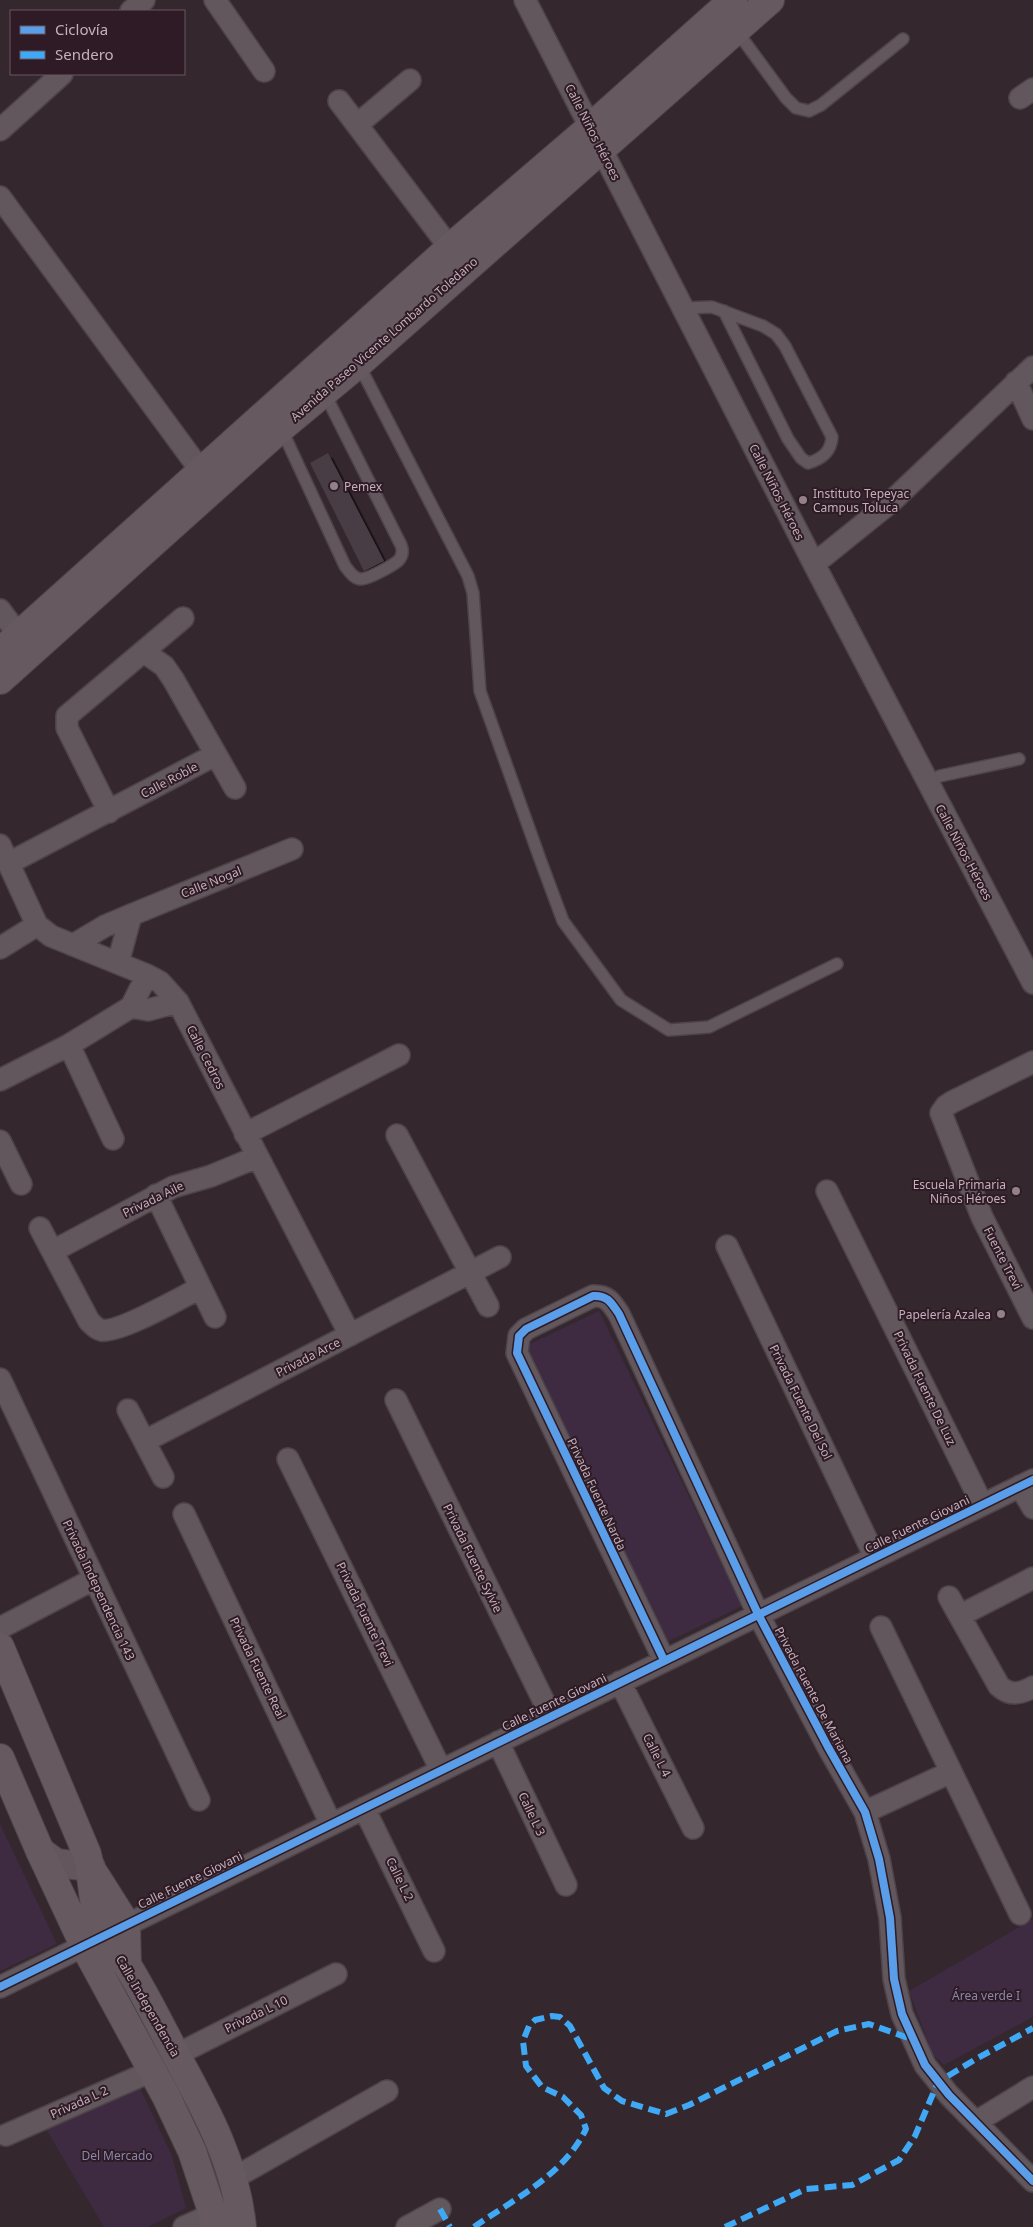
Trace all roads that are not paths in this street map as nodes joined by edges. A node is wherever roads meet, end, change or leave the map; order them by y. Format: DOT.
graph roads {
  1 [pos="144,0"];
  2 [pos="215,0"];
  3 [pos="525,0"];
  4 [pos="770,0"];
  5 [pos="133,10"];
  6 [pos="729,16"];
  7 [pos="903,39"];
  8 [pos="264,71"];
  9 [pos="61,75"];
  10 [pos="410,80"];
  11 [pos="339,101"];
  12 [pos="358,124"];
  13 [pos="0,130"];
  14 [pos="596,139"];
  15 [pos="0,197"];
  16 [pos="450,248"];
  17 [pos="683,308"];
  18 [pos="724,312"];
  19 [pos="352,353"];
  20 [pos="1033,367"];
  21 [pos="319,382"];
  22 [pos="1016,382"];
  23 [pos="276,418"];
  24 [pos="1033,419"];
  25 [pos="201,471"];
  26 [pos="814,564"];
  27 [pos="0,610"];
  28 [pos="183,618"];
  29 [pos="17,647"];
  30 [pos="144,652"];
  31 [pos="0,680"];
  32 [pos="215,755"];
  33 [pos="1019,759"];
  34 [pos="928,782"];
  35 [pos="235,788"];
  36 [pos="110,812"];
  37 [pos="292,849"];
  38 [pos="5,854"];
  39 [pos="131,915"];
  40 [pos="37,925"];
  41 [pos="73,945"];
  42 [pos="0,948"];
  43 [pos="118,963"];
  44 [pos="837,964"];
  45 [pos="147,975"];
  46 [pos="1033,983"];
  47 [pos="178,1002"];
  48 [pos="131,1008"];
  49 [pos="69,1045"];
  50 [pos="400,1055"];
  51 [pos="1033,1062"];
  52 [pos="0,1080"];
  53 [pos="245,1134"];
  54 [pos="397,1135"];
  55 [pos="113,1139"];
  56 [pos="0,1141"];
  57 [pos="257,1157"];
  58 [pos="21,1184"];
  59 [pos="827,1191"];
  60 [pos="156,1195"];
  61 [pos="40,1228"];
  62 [pos="727,1246"];
  63 [pos="53,1251"];
  64 [pos="500,1257"];
  65 [pos="469,1272"];
  66 [pos="200,1288"];
  67 [pos="488,1306"];
  68 [pos="214,1316"];
  69 [pos="1033,1318"];
  70 [pos="350,1335"];
  71 [pos="519,1336"];
  72 [pos="0,1378"];
  73 [pos="396,1400"];
  74 [pos="128,1410"];
  75 [pos="145,1441"];
  76 [pos="288,1459"];
  77 [pos="163,1477"];
  78 [pos="1027,1483"];
  79 [pos="982,1504"];
  80 [pos="1033,1508"];
  81 [pos="184,1514"];
  82 [pos="875,1557"];
  83 [pos="1033,1578"];
  84 [pos="94,1579"];
  85 [pos="949,1597"];
  86 [pos="758,1614"];
  87 [pos="961,1615"];
  88 [pos="0,1628"];
  89 [pos="881,1628"];
  90 [pos="0,1647"];
  91 [pos="664,1660"];
  92 [pos="620,1682"];
  93 [pos="1033,1688"];
  94 [pos="551,1716"];
  95 [pos="498,1742"];
  96 [pos="0,1758"];
  97 [pos="441,1770"];
  98 [pos="951,1772"];
  99 [pos="199,1800"];
  100 [pos="364,1808"];
  101 [pos="865,1812"];
  102 [pos="331,1824"];
  103 [pos="693,1828"];
  104 [pos="40,1851"];
  105 [pos="91,1867"];
  106 [pos="566,1886"];
  107 [pos="1020,1914"];
  108 [pos="105,1935"];
  109 [pos="434,1951"];
  110 [pos="336,1974"];
  111 [pos="0,1987"];
  112 [pos="176,2055"];
  113 [pos="152,2071"];
  114 [pos="1033,2087"];
  115 [pos="387,2091"];
  116 [pos="976,2122"];
  117 [pos="6,2135"];
  118 [pos="234,2178"];
  119 [pos="1033,2181"];
  120 [pos="440,2209"];
  121 [pos="214,2220"];
  122 [pos="184,2227"];
  123 [pos="242,2227"];
  124 [pos="407,2227"];
  1 -- 5 [label="street"];
  2 -- 8 [label="street"];
  3 -- 14 [label="street, Calle Niños Héroes"];
  4 -- 6 [label="main road, Avenida Paseo Vicente Lombardo Toledano"];
  6 -- 7 [label="lane"];
  6 -- 14 [label="main road, Avenida Paseo Vicente Lombardo Toledano"];
  9 -- 13 [label="street"];
  10 -- 12 [label="street"];
  11 -- 12 [label="street"];
  12 -- 16 [label="street"];
  14 -- 16 [label="main road, Avenida Paseo Vicente Lombardo Toledano"];
  14 -- 17 [label="street, Calle Niños Héroes"];
  14 -- 19 [label="main road, Avenida Paseo Vicente Lombardo Toledano"];
  15 -- 25 [label="street"];
  16 -- 19 [label="main road, Avenida Paseo Vicente Lombardo Toledano"];
  17 -- 18 [label="lane"];
  17 -- 26 [label="street, Calle Niños Héroes"];
  18 -- 18 [label="lane"];
  19 -- 21 [label="main road, Avenida Paseo Vicente Lombardo Toledano"];
  19 -- 44 [label="lane"];
  20 -- 22 [label="street"];
  21 -- 23 [label="main road, Avenida Paseo Vicente Lombardo Toledano"];
  21 -- 23 [label="lane"];
  22 -- 24 [label="street"];
  22 -- 26 [label="street"];
  23 -- 25 [label="main road, Avenida Paseo Vicente Lombardo Toledano"];
  23 -- 29 [label="main road, Avenida Paseo Vicente Lombardo Toledano"];
  25 -- 29 [label="main road, Avenida Paseo Vicente Lombardo Toledano"];
  26 -- 34 [label="street, Calle Niños Héroes"];
  27 -- 29 [label="street"];
  28 -- 30 [label="street"];
  29 -- 31 [label="main road, Avenida Paseo Vicente Lombardo Toledano"];
  30 -- 32 [label="street"];
  30 -- 36 [label="street"];
  32 -- 35 [label="street"];
  32 -- 36 [label="street, Calle Roble"];
  33 -- 34 [label="lane"];
  34 -- 46 [label="street, Calle Niños Héroes"];
  36 -- 38 [label="street, Calle Roble"];
  37 -- 39 [label="street, Calle Nogal"];
  38 -- 40 [label="street"];
  39 -- 41 [label="street, Calle Nogal"];
  39 -- 43 [label="street"];
  40 -- 41 [label="street, Calle Cedros"];
  40 -- 42 [label="street"];
  41 -- 43 [label="street, Calle Cedros"];
  43 -- 45 [label="street, Calle Cedros"];
  45 -- 47 [label="street, Calle Cedros"];
  45 -- 48 [label="street"];
  47 -- 48 [label="street"];
  47 -- 53 [label="street, Calle Cedros"];
  48 -- 49 [label="street"];
  49 -- 52 [label="street"];
  49 -- 55 [label="street"];
  50 -- 53 [label="street"];
  51 -- 69 [label="street, Fuente Trevi"];
  53 -- 57 [label="street, Calle Cedros"];
  54 -- 65 [label="street"];
  56 -- 58 [label="street"];
  57 -- 60 [label="street, Privada Aile"];
  57 -- 70 [label="street, Calle Cedros"];
  59 -- 79 [label="street, Privada Fuente De Luz"];
  60 -- 63 [label="street, Privada Aile"];
  60 -- 66 [label="street"];
  61 -- 63 [label="street"];
  62 -- 82 [label="street, Privada Fuente Del Sol"];
  63 -- 66 [label="street"];
  64 -- 65 [label="street, Privada Arce"];
  65 -- 67 [label="street"];
  65 -- 70 [label="street, Privada Arce"];
  66 -- 68 [label="street"];
  70 -- 75 [label="street, Privada Arce"];
  71 -- 86 [label="street, Privada Fuente De Mariana"];
  71 -- 91 [label="street, Privada Fuente Narda"];
  72 -- 84 [label="street, Privada Independencia 143"];
  73 -- 94 [label="street, Privada Fuente Sylvie"];
  74 -- 75 [label="street"];
  75 -- 77 [label="street"];
  76 -- 97 [label="street, Privada Fuente Trevi"];
  78 -- 79 [label="street, Calle Fuente Giovani"];
  78 -- 80 [label="street"];
  79 -- 82 [label="street, Calle Fuente Giovani"];
  81 -- 102 [label="street, Privada Fuente Real"];
  82 -- 86 [label="street, Calle Fuente Giovani"];
  83 -- 87 [label="street"];
  84 -- 88 [label="street"];
  84 -- 99 [label="street, Privada Independencia 143"];
  85 -- 87 [label="street"];
  86 -- 91 [label="street, Calle Fuente Giovani"];
  86 -- 101 [label="street, Privada Fuente De Mariana"];
  87 -- 93 [label="street"];
  89 -- 98 [label="street"];
  90 -- 105 [label="main road, Calle Independencia"];
  91 -- 92 [label="street, Calle Fuente Giovani"];
  92 -- 94 [label="street, Calle Fuente Giovani"];
  92 -- 103 [label="street, Calle L 4"];
  94 -- 95 [label="street, Calle Fuente Giovani"];
  95 -- 97 [label="street, Calle Fuente Giovani"];
  95 -- 106 [label="street, Calle L 3"];
  96 -- 104 [label="main road, Calle Independencia"];
  97 -- 100 [label="street, Calle Fuente Giovani"];
  98 -- 101 [label="street"];
  98 -- 107 [label="street"];
  100 -- 102 [label="street, Calle Fuente Giovani"];
  100 -- 109 [label="street, Calle L 2"];
  101 -- 116 [label="street, Privada Fuente De Mariana"];
  102 -- 108 [label="street, Calle Fuente Giovani"];
  104 -- 105 [label="street"];
  104 -- 108 [label="main road, Calle Independencia"];
  105 -- 108 [label="main road, Calle Independencia"];
  108 -- 111 [label="street, Calle Fuente Giovani"];
  108 -- 112 [label="main road, Calle Independencia"];
  108 -- 113 [label="main road, Calle Independencia"];
  110 -- 112 [label="street, Privada L 10"];
  112 -- 118 [label="main road, Calle Independencia"];
  113 -- 117 [label="street, Privada L 2"];
  113 -- 121 [label="main road, Calle Independencia"];
  114 -- 116 [label="street"];
  115 -- 118 [label="street"];
  116 -- 119 [label="street, Privada Fuente De Mariana"];
  118 -- 123 [label="main road, Calle Independencia"];
  120 -- 124 [label="street"];
  121 -- 122 [label="street"];
}
